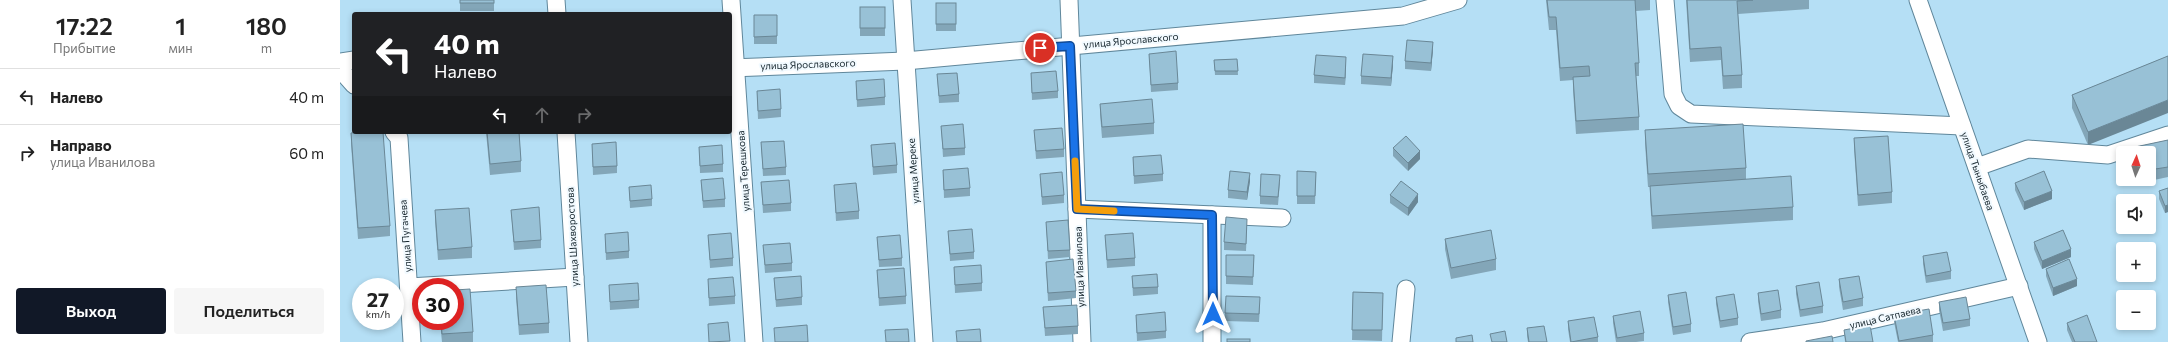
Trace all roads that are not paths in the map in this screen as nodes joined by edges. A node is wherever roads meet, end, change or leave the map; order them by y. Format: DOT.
graph roads {
  1 [pos="556,0"];
  2 [pos="731,0"];
  3 [pos="902,0"];
  4 [pos="1069,0"];
  5 [pos="1458,0"];
  6 [pos="1665,0"];
  7 [pos="1918,0"];
  8 [pos="557,12"];
  9 [pos="731,12"];
  10 [pos="732,34"];
  11 [pos="1070,46"];
  12 [pos="352,60"];
  13 [pos="905,60"];
  14 [pos="340,62"];
  15 [pos="733,68"];
  16 [pos="340,69"];
  17 [pos="352,83"];
  18 [pos="1962,126"];
  19 [pos="396,134"];
  20 [pos="566,134"];
  21 [pos="2168,135"];
  22 [pos="1977,168"];
  23 [pos="1077,209"];
  24 [pos="1212,215"];
  25 [pos="1282,218"];
  26 [pos="574,276"];
  27 [pos="2019,286"];
  28 [pos="409,288"];
  29 [pos="1406,289"];
  30 [pos="412,342"];
  31 [pos="579,342"];
  32 [pos="754,342"];
  33 [pos="924,342"];
  34 [pos="1082,342"];
  35 [pos="1212,342"];
  36 [pos="1401,342"];
  37 [pos="1750,342"];
  38 [pos="2038,342"];
  1 -- 8 [label="street"];
  2 -- 9 [label="street, улица Терешкова"];
  3 -- 13 [label="street, улица Мереке"];
  4 -- 11 [label="street, улица Иванилова"];
  5 -- 11 [label="street, улица Ярославского"];
  6 -- 18 [label="street"];
  7 -- 18 [label="street, улица Тыныбаева"];
  10 -- 15 [label="street, улица Терешкова"];
  11 -- 13 [label="street, улица Ярославского"];
  11 -- 23 [label="street, улица Иванилова"];
  12 -- 14 [label="street"];
  13 -- 15 [label="street, улица Ярославского"];
  13 -- 33 [label="street, улица Мереке"];
  15 -- 32 [label="street, улица Терешкова"];
  16 -- 17 [label="street"];
  18 -- 22 [label="street, улица Тыныбаева"];
  19 -- 28 [label="street, улица Пугачева"];
  20 -- 26 [label="street, улица Шахворостова"];
  21 -- 22 [label="street"];
  22 -- 27 [label="street, улица Тыныбаева"];
  23 -- 24 [label="street"];
  23 -- 34 [label="street, улица Иванилова"];
  24 -- 25 [label="street"];
  24 -- 35 [label="street"];
  26 -- 28 [label="street"];
  26 -- 31 [label="street, улица Шахворостова"];
  27 -- 37 [label="street, улица Сатпаева"];
  27 -- 38 [label="street, улица Тыныбаева"];
  28 -- 30 [label="street, улица Пугачева"];
  29 -- 36 [label="street"];
}
